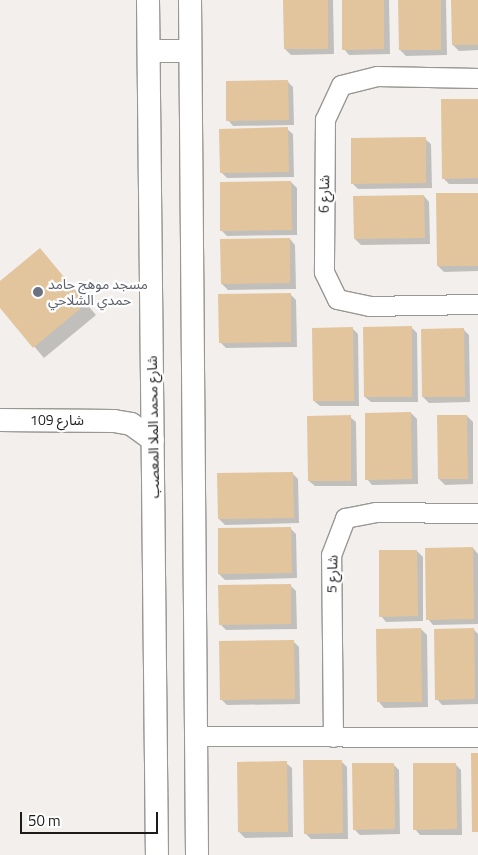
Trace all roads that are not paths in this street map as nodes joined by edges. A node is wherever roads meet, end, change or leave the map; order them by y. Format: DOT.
graph roads {
  1 [pos="148,0"];
  2 [pos="190,0"];
  3 [pos="148,51"];
  4 [pos="190,51"];
  5 [pos="478,78"];
  6 [pos="478,304"];
  7 [pos="153,394"];
  8 [pos="0,420"];
  9 [pos="114,420"];
  10 [pos="153,440"];
  11 [pos="478,513"];
  12 [pos="197,736"];
  13 [pos="478,736"];
  14 [pos="333,737"];
  15 [pos="157,855"];
  16 [pos="197,855"];
  1 -- 3 [label="street, شارع محمد الملا المعصب"];
  2 -- 4 [label="street"];
  3 -- 4 [label="street"];
  3 -- 7 [label="street, شارع محمد الملا المعصب"];
  4 -- 12 [label="street"];
  5 -- 6 [label="street, شارع 6"];
  7 -- 9 [label="street, شارع 109"];
  7 -- 10 [label="street, شارع محمد الملا المعصب"];
  8 -- 9 [label="street, شارع 109"];
  9 -- 10 [label="street, شارع 109"];
  10 -- 15 [label="street, شارع محمد الملا المعصب"];
  11 -- 14 [label="street, شارع 5"];
  12 -- 14 [label="street"];
  12 -- 16 [label="street"];
  13 -- 14 [label="street"];
}
